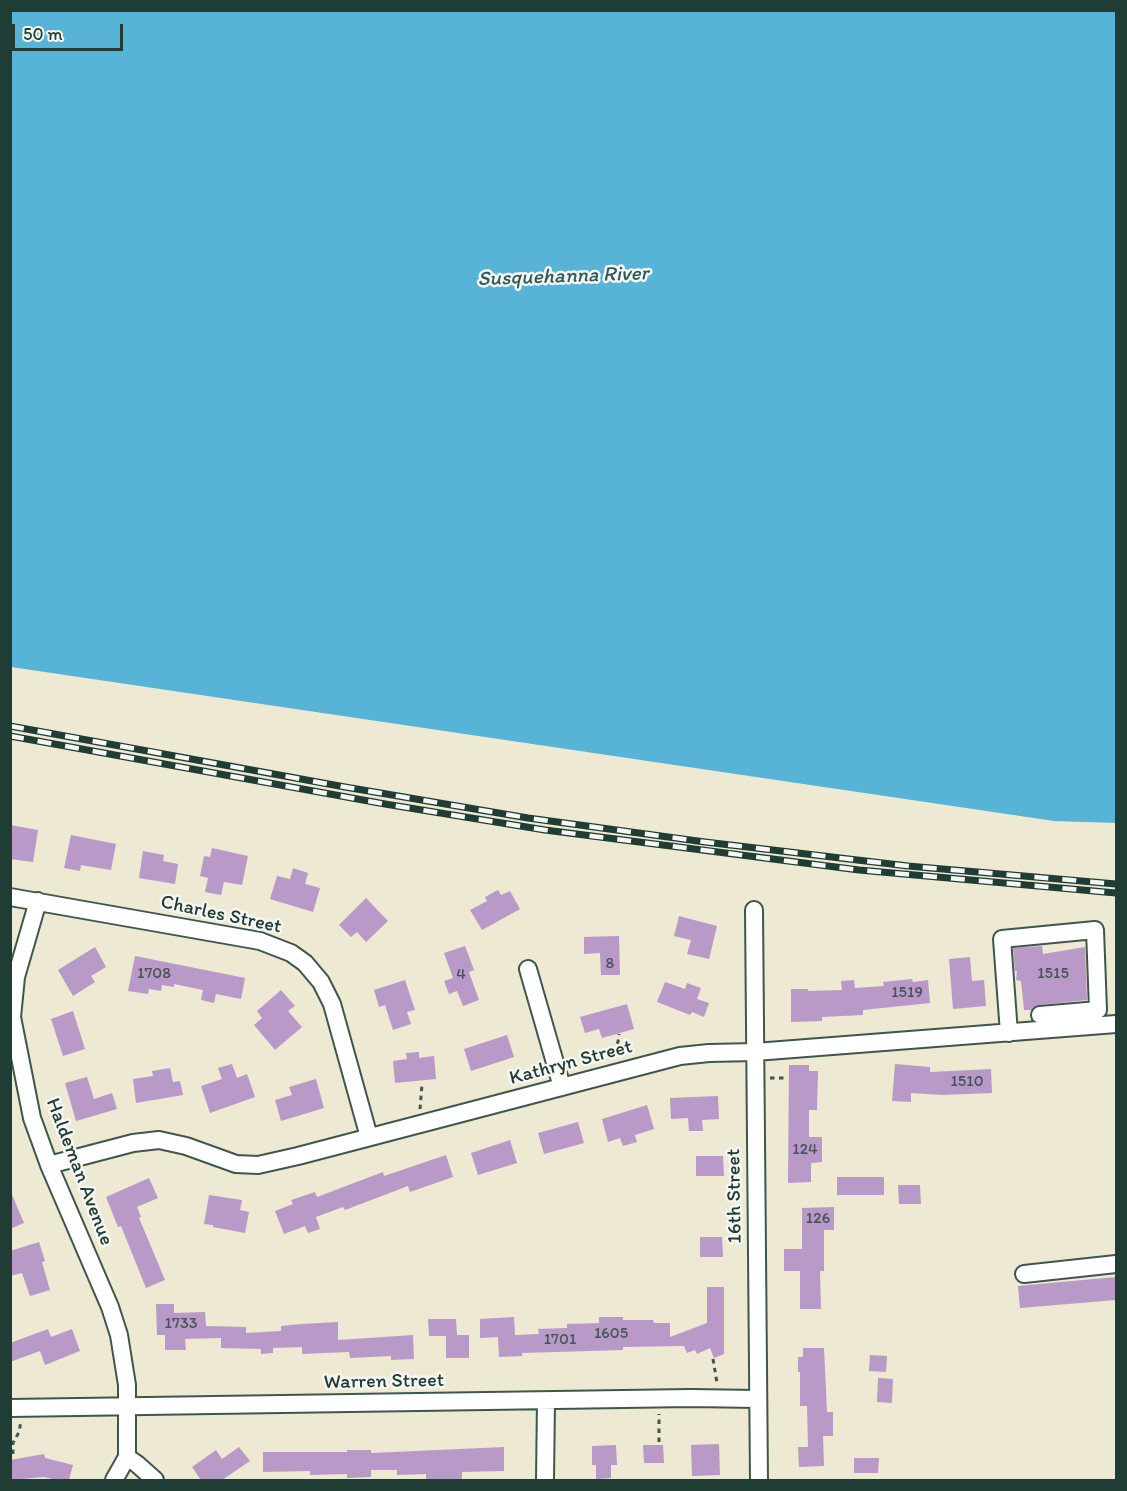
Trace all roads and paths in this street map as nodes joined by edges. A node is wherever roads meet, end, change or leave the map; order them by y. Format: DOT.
graph roads {
  1 [pos="10,897"];
  2 [pos="38,901"];
  3 [pos="753,910"];
  4 [pos="528,969"];
  5 [pos="1040,1015"];
  6 [pos="1116,1024"];
  7 [pos="1009,1033"];
  8 [pos="619,1035"];
  9 [pos="754,1052"];
  10 [pos="612,1074"];
  11 [pos="422,1084"];
  12 [pos="562,1087"];
  13 [pos="417,1124"];
  14 [pos="369,1137"];
  15 [pos="49,1165"];
  16 [pos="1116,1264"];
  17 [pos="1024,1274"];
  18 [pos="712,1359"];
  19 [pos="659,1398"];
  20 [pos="717,1398"];
  21 [pos="758,1399"];
  22 [pos="546,1401"];
  23 [pos="127,1407"];
  24 [pos="16,1408"];
  25 [pos="658,1442"];
  26 [pos="13,1454"];
  27 [pos="127,1457"];
  28 [pos="114,1480"];
  29 [pos="155,1480"];
  30 [pos="545,1480"];
  31 [pos="759,1480"];
  1 -- 2 [label="street, Charles Street"];
  2 -- 14 [label="street, Charles Street"];
  2 -- 15 [label="street, Haldeman Avenue"];
  3 -- 9 [label="street, 16th Street"];
  4 -- 12 [label="street"];
  5 -- 7 [label="street"];
  6 -- 7 [label="street, Kathryn Street"];
  7 -- 9 [label="street, Kathryn Street"];
  8 -- 10 [label="path"];
  9 -- 10 [label="street, Kathryn Street"];
  9 -- 21 [label="street, 16th Street"];
  10 -- 12 [label="street, Kathryn Street"];
  11 -- 13 [label="path"];
  12 -- 13 [label="street, Kathryn Street"];
  13 -- 14 [label="street, Kathryn Street"];
  14 -- 15 [label="street, Kathryn Street"];
  15 -- 23 [label="street, Haldeman Avenue"];
  16 -- 17 [label="street"];
  18 -- 20 [label="path"];
  19 -- 20 [label="street, Warren Street"];
  19 -- 22 [label="street, Warren Street"];
  19 -- 25 [label="path"];
  20 -- 21 [label="street, Warren Street"];
  21 -- 31 [label="street, 16th Street"];
  22 -- 23 [label="street, Warren Street"];
  22 -- 30 [label="street"];
  23 -- 24 [label="street, Warren Street"];
  23 -- 27 [label="street, Haldeman Avenue"];
  24 -- 26 [label="path"];
  27 -- 28 [label="street, Haldeman Avenue"];
  27 -- 29 [label="street"];
}
